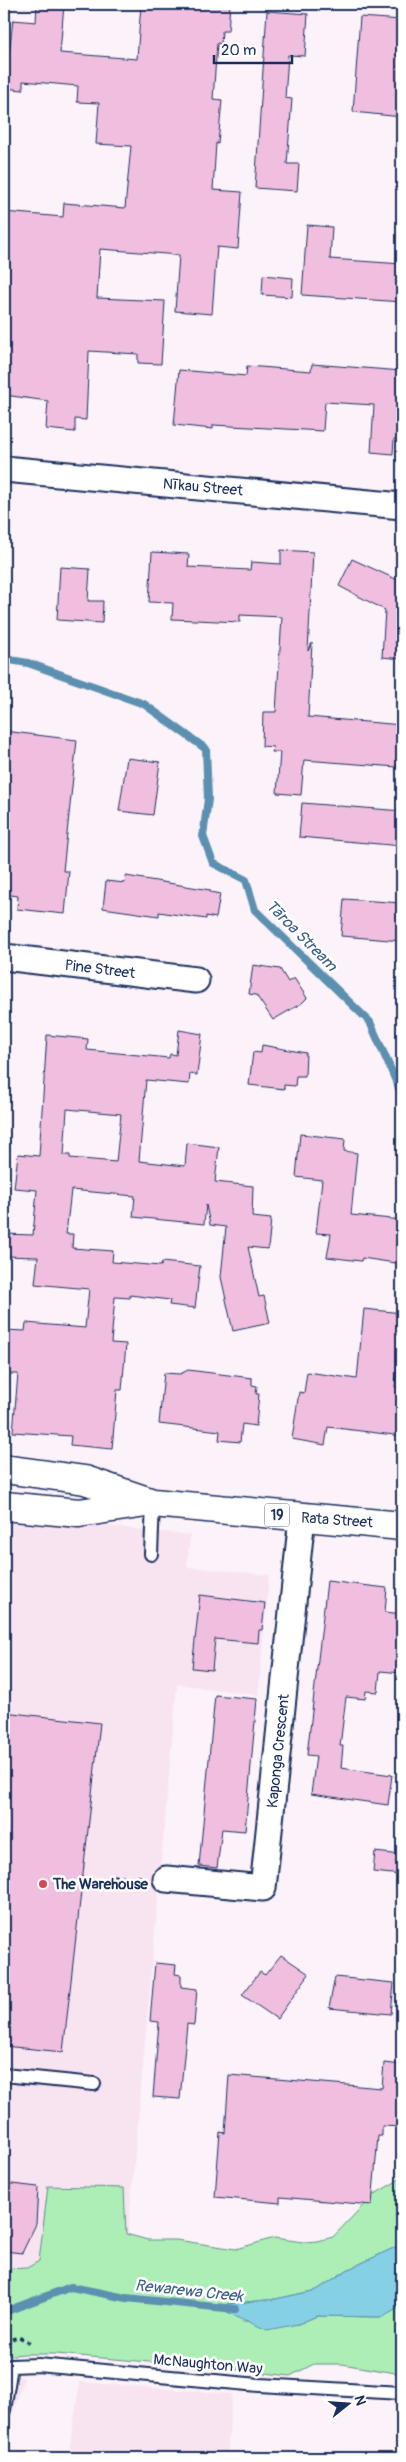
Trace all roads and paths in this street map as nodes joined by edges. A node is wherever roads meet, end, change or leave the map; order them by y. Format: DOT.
graph roads {
  1 [pos="4,469"];
  2 [pos="402,506"];
  3 [pos="4,957"];
  4 [pos="196,980"];
  5 [pos="4,1469"];
  6 [pos="153,1502"];
  7 [pos="4,1506"];
  8 [pos="302,1517"];
  9 [pos="402,1526"];
  10 [pos="151,1554"];
  11 [pos="166,1879"];
  12 [pos="4,2076"];
  13 [pos="94,2084"];
  14 [pos="4,2341"];
  15 [pos="39,2349"];
  16 [pos="7,2368"];
  17 [pos="402,2393"];
  18 [pos="4,2410"];
  1 -- 2 [label="street, Nīkau Street"];
  3 -- 4 [label="street, Pine Street"];
  5 -- 6 [label="main road, Rata Street / 19"];
  6 -- 7 [label="main road, Rata Street / 19"];
  6 -- 8 [label="main road, Rata Street / 19"];
  6 -- 10 [label="lane"];
  8 -- 9 [label="main road, Rata Street / 19"];
  8 -- 11 [label="street, Kaponga Crescent"];
  12 -- 13 [label="lane"];
  14 -- 15 [label="path"];
  16 -- 17 [label="lane, McNaughton Way"];
  16 -- 18 [label="lane"];
}
